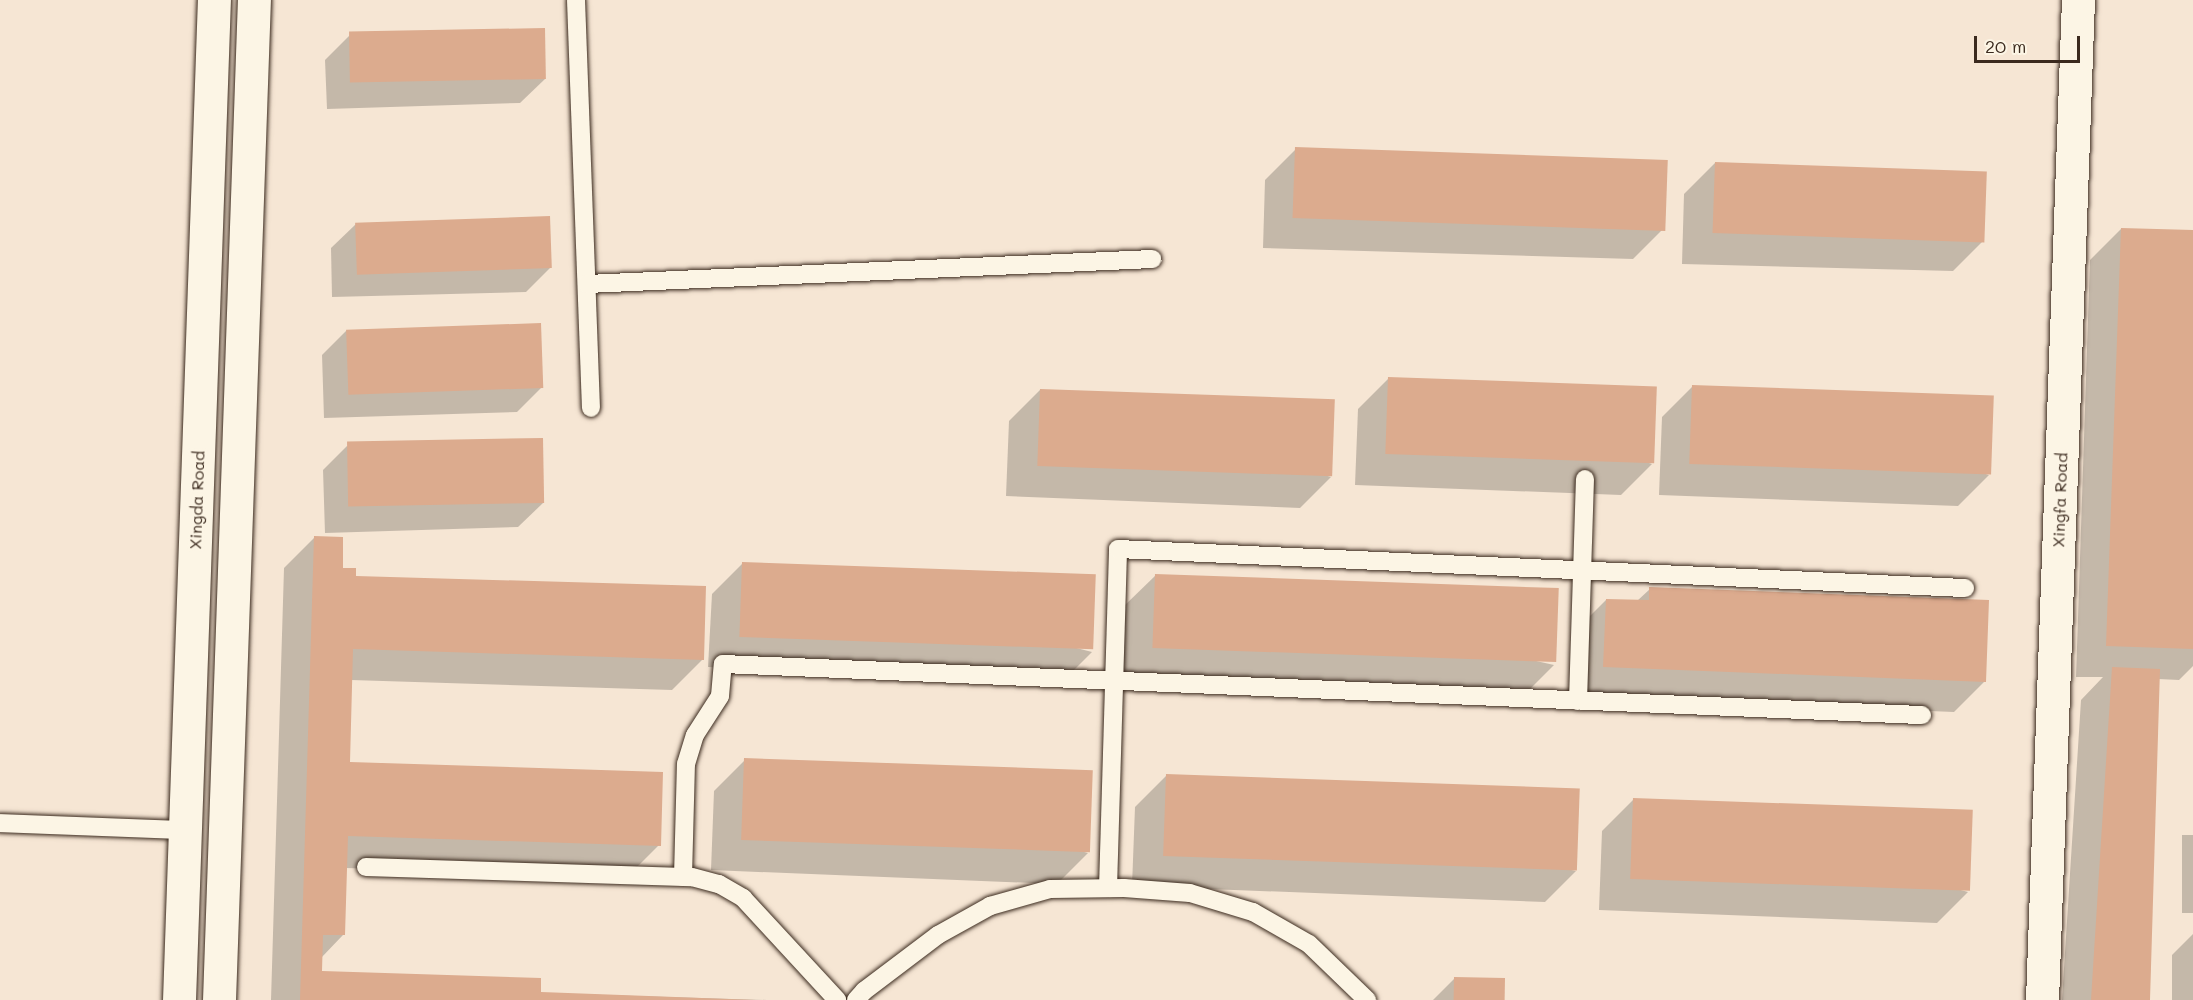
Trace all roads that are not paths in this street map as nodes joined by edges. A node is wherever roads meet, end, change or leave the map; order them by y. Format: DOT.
graph roads {
  1 [pos="214,0"];
  2 [pos="254,0"];
  3 [pos="576,0"];
  4 [pos="2078,0"];
  5 [pos="1152,260"];
  6 [pos="587,284"];
  7 [pos="591,408"];
  8 [pos="1585,479"];
  9 [pos="1582,570"];
  10 [pos="1965,588"];
  11 [pos="1114,682"];
  12 [pos="1578,701"];
  13 [pos="1922,715"];
  14 [pos="0,822"];
  15 [pos="185,830"];
  16 [pos="366,867"];
  17 [pos="683,877"];
  18 [pos="1108,888"];
  19 [pos="179,1000"];
  20 [pos="219,1000"];
  21 [pos="837,1000"];
  22 [pos="856,1000"];
  23 [pos="1366,1000"];
  24 [pos="2043,1000"];
  1 -- 15 [label="main road, Xingda Road"];
  2 -- 20 [label="main road"];
  3 -- 6 [label="lane"];
  4 -- 24 [label="main road, Xingfa Road"];
  5 -- 6 [label="lane"];
  6 -- 7 [label="lane"];
  8 -- 9 [label="lane"];
  9 -- 10 [label="lane"];
  9 -- 11 [label="lane"];
  9 -- 12 [label="lane"];
  11 -- 12 [label="lane"];
  11 -- 17 [label="lane"];
  11 -- 18 [label="lane"];
  12 -- 13 [label="lane"];
  14 -- 15 [label="lane"];
  15 -- 19 [label="main road, Xingda Road"];
  16 -- 17 [label="lane"];
  17 -- 21 [label="lane"];
  18 -- 22 [label="lane"];
  18 -- 23 [label="lane"];
}
